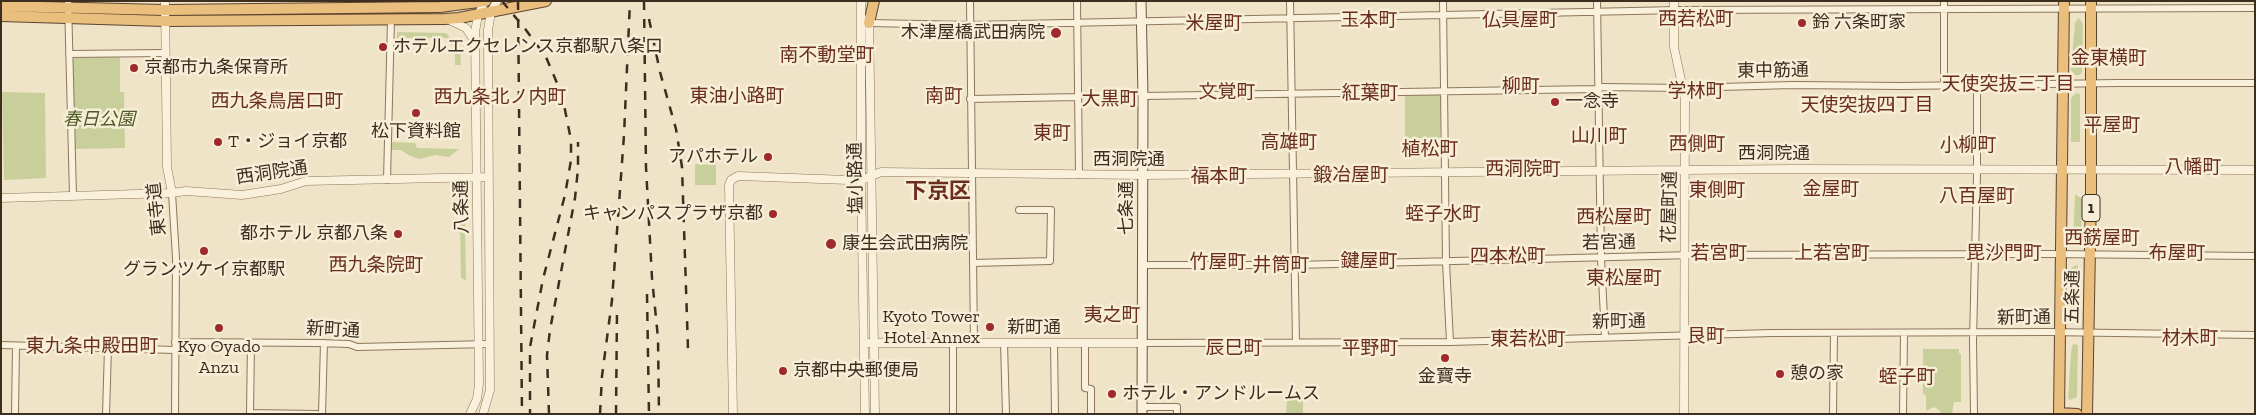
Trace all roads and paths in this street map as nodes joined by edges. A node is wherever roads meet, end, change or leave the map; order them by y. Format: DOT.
graph roads {
  1 [pos="486,1"];
  2 [pos="497,1"];
  3 [pos="546,1"];
  4 [pos="858,1"];
  5 [pos="862,1"];
  6 [pos="869,1"];
  7 [pos="874,1"];
  8 [pos="970,1"];
  9 [pos="1077,1"];
  10 [pos="1141,1"];
  11 [pos="1290,1"];
  12 [pos="1443,1"];
  13 [pos="1597,1"];
  14 [pos="1674,1"];
  15 [pos="1944,1"];
  16 [pos="68,4"];
  17 [pos="328,4"];
  18 [pos="2064,5"];
  19 [pos="2091,5"];
  20 [pos="1,6"];
  21 [pos="2255,8"];
  22 [pos="1944,10"];
  23 [pos="165,11"];
  24 [pos="1674,11"];
  25 [pos="491,12"];
  26 [pos="1598,12"];
  27 [pos="478,15"];
  28 [pos="1,16"];
  29 [pos="1443,16"];
  30 [pos="68,18"];
  31 [pos="391,18"];
  32 [pos="1290,18"];
  33 [pos="444,19"];
  34 [pos="1141,20"];
  35 [pos="865,21"];
  36 [pos="1078,22"];
  37 [pos="970,25"];
  38 [pos="475,42"];
  39 [pos="166,53"];
  40 [pos="69,54"];
  41 [pos="2092,83"];
  42 [pos="2255,83"];
  43 [pos="2063,84"];
  44 [pos="1977,85"];
  45 [pos="1944,86"];
  46 [pos="1599,88"];
  47 [pos="1683,88"];
  48 [pos="1444,91"];
  49 [pos="1292,94"];
  50 [pos="1143,96"];
  51 [pos="1078,97"];
  52 [pos="970,98"];
  53 [pos="1977,169"];
  54 [pos="1600,170"];
  55 [pos="1686,170"];
  56 [pos="2063,170"];
  57 [pos="2092,170"];
  58 [pos="2255,170"];
  59 [pos="1445,172"];
  60 [pos="971,174"];
  61 [pos="1293,174"];
  62 [pos="1079,175"];
  63 [pos="1143,175"];
  64 [pos="476,177"];
  65 [pos="487,177"];
  66 [pos="871,177"];
  67 [pos="861,179"];
  68 [pos="387,180"];
  69 [pos="172,193"];
  70 [pos="73,196"];
  71 [pos="1,198"];
  72 [pos="1019,210"];
  73 [pos="1976,254"];
  74 [pos="2062,255"];
  75 [pos="1684,256"];
  76 [pos="2090,256"];
  77 [pos="2255,256"];
  78 [pos="1601,258"];
  79 [pos="1446,262"];
  80 [pos="973,263"];
  81 [pos="1143,265"];
  82 [pos="1294,265"];
  83 [pos="2060,332"];
  84 [pos="1834,333"];
  85 [pos="2088,333"];
  86 [pos="1904,334"];
  87 [pos="1974,334"];
  88 [pos="1684,335"];
  89 [pos="2255,335"];
  90 [pos="1606,337"];
  91 [pos="175,342"];
  92 [pos="1296,342"];
  93 [pos="1450,342"];
  94 [pos="251,343"];
  95 [pos="324,343"];
  96 [pos="864,343"];
  97 [pos="874,343"];
  98 [pos="974,343"];
  99 [pos="1004,343"];
  100 [pos="1054,343"];
  101 [pos="1085,343"];
  102 [pos="1142,343"];
  103 [pos="479,344"];
  104 [pos="490,344"];
  105 [pos="953,344"];
  106 [pos="1,345"];
  107 [pos="16,346"];
  108 [pos="108,348"];
  109 [pos="175,350"];
  110 [pos="1142,410"];
  111 [pos="1177,410"];
  112 [pos="250,413"];
  113 [pos="2059,413"];
  114 [pos="15,414"];
  115 [pos="106,414"];
  116 [pos="175,414"];
  117 [pos="317,414"];
  118 [pos="322,414"];
  119 [pos="470,414"];
  120 [pos="483,414"];
  121 [pos="732,414"];
  122 [pos="865,414"];
  123 [pos="875,414"];
  124 [pos="953,414"];
  125 [pos="1006,414"];
  126 [pos="1055,414"];
  127 [pos="1091,414"];
  128 [pos="1684,414"];
  129 [pos="1833,414"];
  130 [pos="1903,414"];
  131 [pos="1974,414"];
  132 [pos="2077,414"];
  133 [pos="2087,414"];
  1 -- 17 [label="highway"];
  1 -- 27 [label="street, 八条通"];
  2 -- 25 [label="street, 八条通"];
  3 -- 25 [label="highway"];
  4 -- 35 [label="street"];
  5 -- 35 [label="street, 塩小路通"];
  6 -- 35 [label="street, 塩小路通"];
  7 -- 35 [label="highway"];
  8 -- 37 [label="street"];
  9 -- 36 [label="street"];
  10 -- 34 [label="main road, 七条通"];
  11 -- 32 [label="street"];
  12 -- 29 [label="street"];
  13 -- 26 [label="street"];
  14 -- 24 [label="street, 花屋町通"];
  15 -- 22 [label="street"];
  16 -- 20 [label="highway"];
  16 -- 23 [label="highway"];
  16 -- 30 [label="street"];
  17 -- 23 [label="highway"];
  18 -- 19 [label="street"];
  18 -- 22 [label="street"];
  18 -- 43 [label="highway, 五条通 / 1"];
  19 -- 21 [label="street"];
  19 -- 41 [label="highway, 五条通 / 1"];
  22 -- 24 [label="street"];
  22 -- 45 [label="street"];
  23 -- 30 [label="highway"];
  23 -- 31 [label="highway"];
  23 -- 39 [label="street, 東寺道"];
  24 -- 26 [label="street"];
  24 -- 47 [label="street, 花屋町通"];
  25 -- 27 [label="highway"];
  25 -- 65 [label="street, 八条通"];
  26 -- 29 [label="street"];
  26 -- 46 [label="street"];
  27 -- 33 [label="highway"];
  27 -- 38 [label="street, 八条通"];
  28 -- 30 [label="highway"];
  29 -- 32 [label="street"];
  29 -- 48 [label="street"];
  30 -- 40 [label="street"];
  31 -- 33 [label="highway"];
  31 -- 68 [label="street"];
  32 -- 34 [label="street"];
  32 -- 49 [label="street"];
  33 -- 38 [label="street"];
  34 -- 36 [label="street"];
  34 -- 50 [label="main road, 七条通"];
  35 -- 37 [label="street"];
  35 -- 66 [label="street, 塩小路通"];
  35 -- 67 [label="street, 塩小路通"];
  36 -- 37 [label="street"];
  36 -- 51 [label="street"];
  37 -- 52 [label="street"];
  38 -- 64 [label="street, 八条通"];
  39 -- 40 [label="street"];
  39 -- 69 [label="street, 東寺道"];
  40 -- 70 [label="street"];
  41 -- 42 [label="street, 東中筋通"];
  41 -- 43 [label="street, 東中筋通"];
  41 -- 57 [label="highway, 五条通 / 1"];
  43 -- 44 [label="street, 東中筋通"];
  43 -- 56 [label="highway, 五条通 / 1"];
  44 -- 45 [label="street, 東中筋通"];
  44 -- 53 [label="street"];
  45 -- 47 [label="street, 東中筋通"];
  46 -- 47 [label="street, 東中筋通"];
  46 -- 48 [label="street, 東中筋通"];
  46 -- 54 [label="street"];
  47 -- 55 [label="street, 花屋町通"];
  48 -- 49 [label="street, 東中筋通"];
  48 -- 59 [label="street"];
  49 -- 50 [label="street, 東中筋通"];
  49 -- 61 [label="street"];
  50 -- 63 [label="main road, 七条通"];
  51 -- 52 [label="street"];
  51 -- 62 [label="street"];
  52 -- 60 [label="street"];
  53 -- 55 [label="street, 西洞院通"];
  53 -- 56 [label="street, 西洞院通"];
  53 -- 73 [label="street"];
  54 -- 55 [label="street, 西洞院通"];
  54 -- 59 [label="street, 西洞院通"];
  54 -- 78 [label="street"];
  55 -- 75 [label="street, 花屋町通"];
  56 -- 57 [label="street, 西洞院通"];
  56 -- 74 [label="highway, 五条通 / 1"];
  57 -- 58 [label="street, 西洞院通"];
  57 -- 76 [label="highway, 五条通 / 1"];
  59 -- 61 [label="street, 西洞院通"];
  59 -- 79 [label="street"];
  60 -- 62 [label="street, 西洞院通"];
  60 -- 66 [label="street, 西洞院通"];
  60 -- 80 [label="street"];
  61 -- 63 [label="street, 西洞院通"];
  61 -- 82 [label="street"];
  62 -- 63 [label="street, 西洞院通"];
  63 -- 81 [label="main road, 七条通"];
  64 -- 65 [label="street, 西洞院通"];
  64 -- 68 [label="street, 西洞院通"];
  64 -- 103 [label="street, 八条通"];
  65 -- 104 [label="street, 八条通"];
  66 -- 67 [label="street, 西洞院通"];
  66 -- 97 [label="street, 塩小路通"];
  67 -- 96 [label="street, 塩小路通"];
  67 -- 121 [label="street, 西洞院通"];
  68 -- 69 [label="street, 西洞院通"];
  69 -- 70 [label="street, 西洞院通"];
  69 -- 91 [label="street, 東寺道"];
  70 -- 71 [label="street, 西洞院通"];
  72 -- 80 [label="street"];
  73 -- 74 [label="street, 若宮通"];
  73 -- 75 [label="street, 若宮通"];
  73 -- 87 [label="street"];
  74 -- 76 [label="street, 若宮通"];
  74 -- 83 [label="highway, 五条通 / 1"];
  75 -- 78 [label="street, 若宮通"];
  75 -- 88 [label="street, 花屋町通"];
  76 -- 77 [label="street, 若宮通"];
  76 -- 85 [label="highway, 五条通 / 1"];
  78 -- 79 [label="street, 若宮通"];
  78 -- 90 [label="street"];
  79 -- 82 [label="street, 若宮通"];
  79 -- 93 [label="street"];
  80 -- 98 [label="street"];
  81 -- 82 [label="street, 若宮通"];
  81 -- 102 [label="main road, 七条通"];
  82 -- 92 [label="street"];
  83 -- 85 [label="street, 新町通"];
  83 -- 87 [label="street, 新町通"];
  83 -- 113 [label="highway, 五条通 / 1"];
  84 -- 86 [label="street, 新町通"];
  84 -- 88 [label="street, 新町通"];
  84 -- 129 [label="street"];
  85 -- 89 [label="street, 新町通"];
  85 -- 133 [label="highway, 五条通 / 1"];
  86 -- 87 [label="street, 新町通"];
  86 -- 130 [label="street"];
  87 -- 131 [label="street"];
  88 -- 90 [label="street, 新町通"];
  88 -- 128 [label="street, 花屋町通"];
  90 -- 93 [label="street, 新町通"];
  91 -- 94 [label="street, 新町通"];
  91 -- 109 [label="street, 東寺道"];
  92 -- 93 [label="street, 新町通"];
  92 -- 102 [label="street, 新町通"];
  94 -- 95 [label="street, 新町通"];
  94 -- 112 [label="street"];
  95 -- 103 [label="street, 新町通"];
  95 -- 118 [label="street"];
  96 -- 97 [label="street, 新町通"];
  96 -- 122 [label="street, 塩小路通"];
  97 -- 105 [label="street, 新町通"];
  97 -- 123 [label="street, 塩小路通"];
  98 -- 99 [label="street, 新町通"];
  98 -- 105 [label="street, 新町通"];
  99 -- 100 [label="street, 新町通"];
  99 -- 125 [label="street"];
  100 -- 101 [label="street, 新町通"];
  100 -- 126 [label="street"];
  101 -- 102 [label="street, 新町通"];
  101 -- 127 [label="street"];
  102 -- 110 [label="main road, 七条通"];
  103 -- 104 [label="street, 新町通"];
  103 -- 119 [label="street, 八条通"];
  104 -- 120 [label="street, 八条通"];
  105 -- 124 [label="street"];
  106 -- 107 [label="street"];
  107 -- 108 [label="street"];
  107 -- 114 [label="street"];
  108 -- 109 [label="street"];
  108 -- 115 [label="street"];
  109 -- 116 [label="street, 東寺道"];
  110 -- 111 [label="street"];
  112 -- 117 [label="street"];
  113 -- 132 [label="highway"];
}
